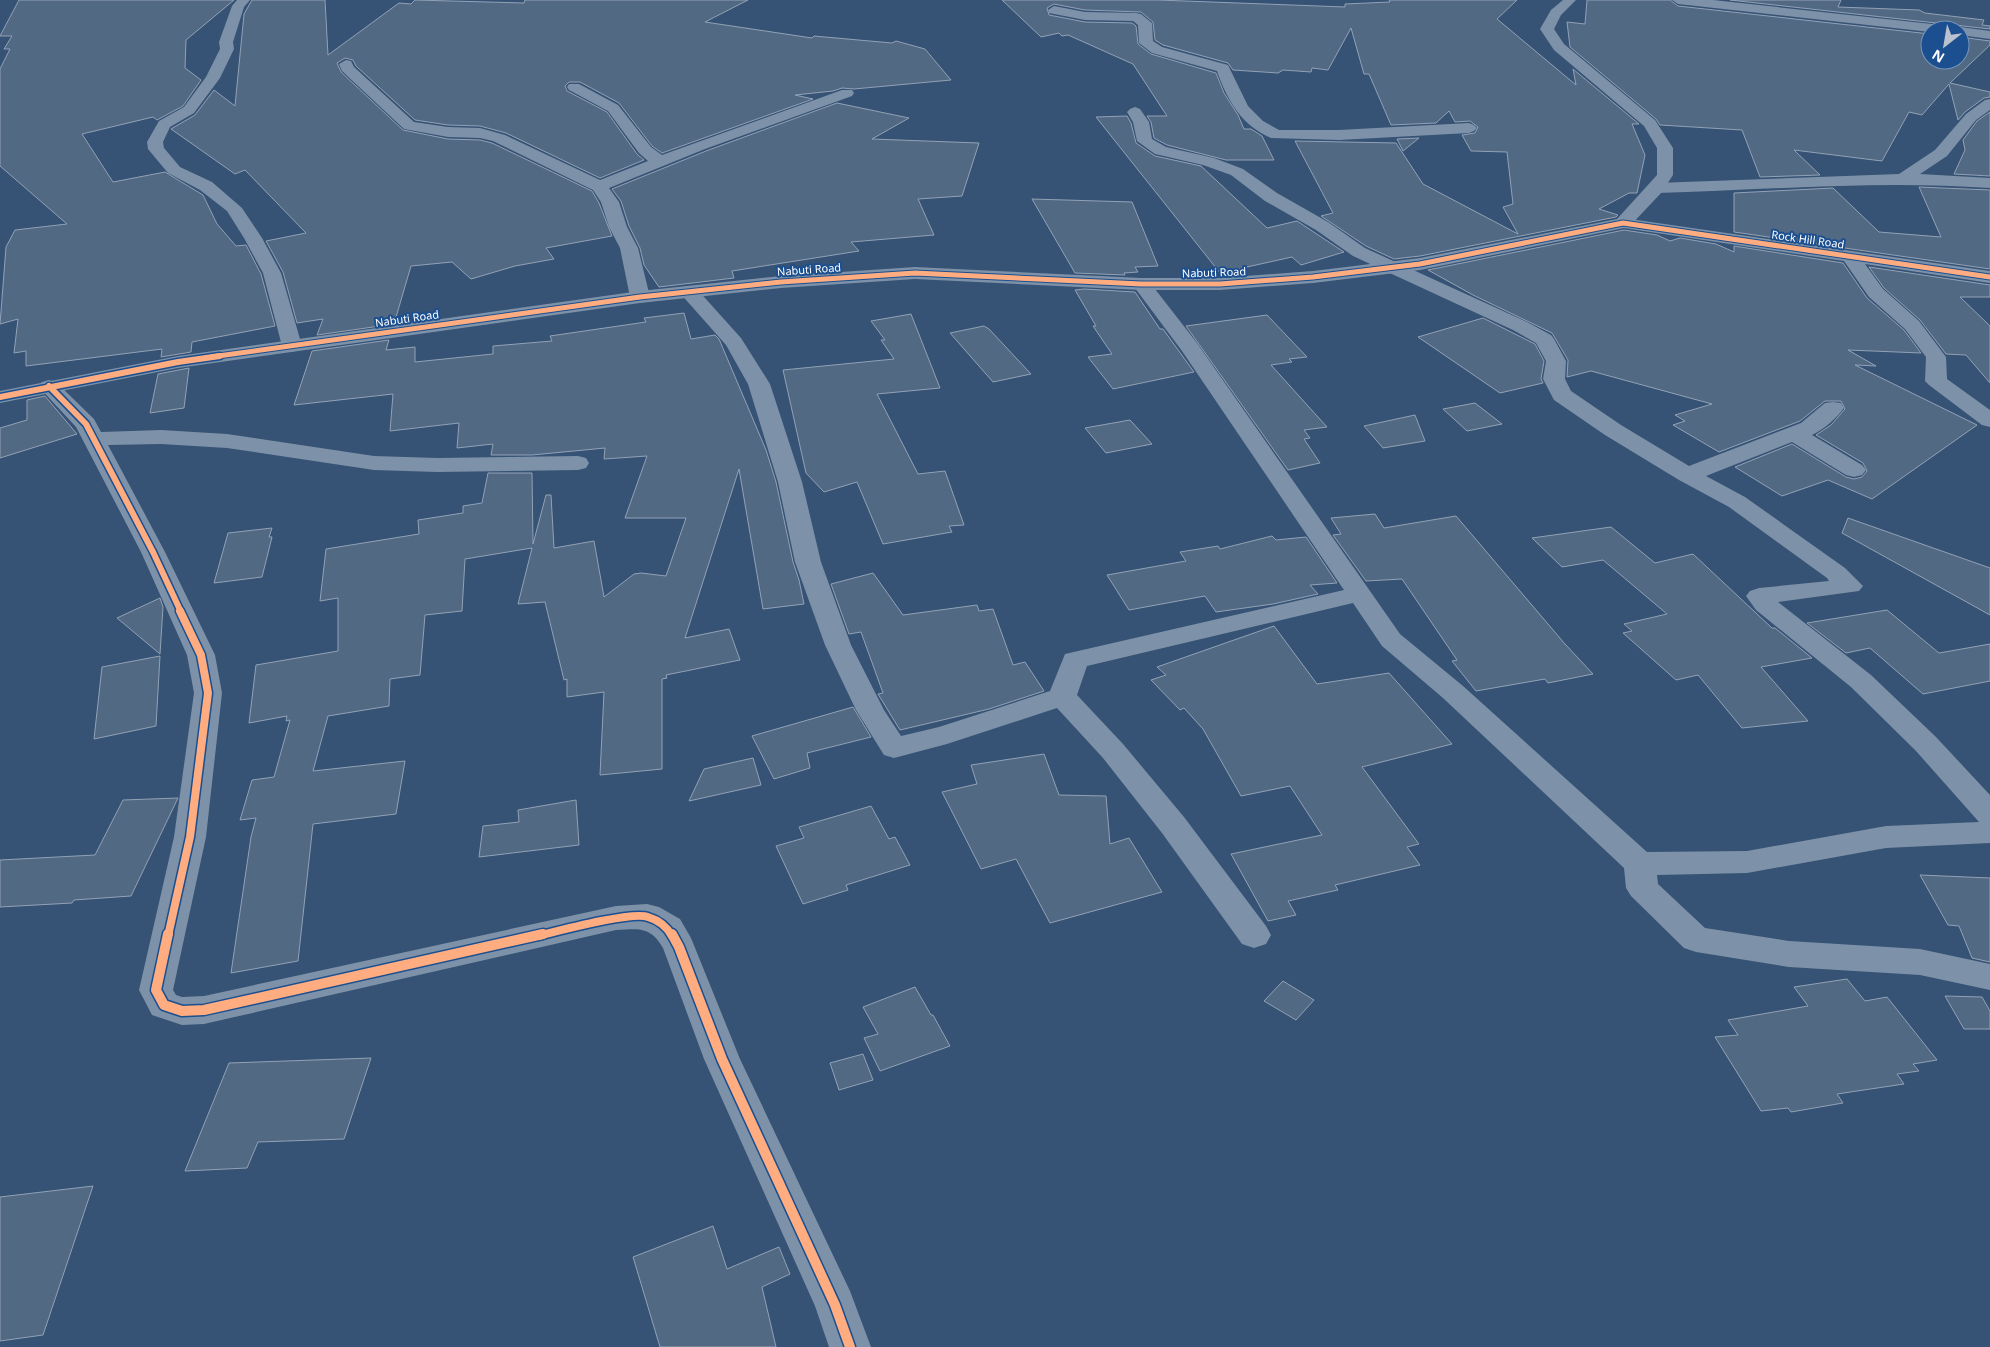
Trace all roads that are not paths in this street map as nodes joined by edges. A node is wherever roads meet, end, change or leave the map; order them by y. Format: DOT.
graph roads {
  1 [pos="244,0"];
  2 [pos="1570,0"];
  3 [pos="1678,0"];
  4 [pos="1845,3"];
  5 [pos="1054,10"];
  6 [pos="1844,17"];
  7 [pos="1920,26"];
  8 [pos="1970,33"];
  9 [pos="1990,36"];
  10 [pos="346,64"];
  11 [pos="574,87"];
  12 [pos="847,93"];
  13 [pos="1990,104"];
  14 [pos="1135,112"];
  15 [pos="1469,128"];
  16 [pos="660,162"];
  17 [pos="1904,178"];
  18 [pos="1990,183"];
  19 [pos="599,186"];
  20 [pos="1656,188"];
  21 [pos="1623,223"];
  22 [pos="1850,256"];
  23 [pos="1393,267"];
  24 [pos="1990,277"];
  25 [pos="1141,284"];
  26 [pos="689,292"];
  27 [pos="640,297"];
  28 [pos="292,346"];
  29 [pos="48,386"];
  30 [pos="0,397"];
  31 [pos="1834,408"];
  32 [pos="1990,420"];
  33 [pos="1793,434"];
  34 [pos="93,439"];
  35 [pos="578,463"];
  36 [pos="1854,470"];
  37 [pos="1687,475"];
  38 [pos="1359,594"];
  39 [pos="1062,697"];
  40 [pos="1990,814"];
  41 [pos="1990,832"];
  42 [pos="1640,864"];
  43 [pos="1254,935"];
  44 [pos="1990,977"];
  45 [pos="850,1347"];
  1 -- 28 [label="street"];
  2 -- 20 [label="street"];
  3 -- 6 [label="street"];
  4 -- 6 [label="street"];
  5 -- 15 [label="street"];
  6 -- 7 [label="street"];
  8 -- 9 [label="street"];
  10 -- 19 [label="street"];
  11 -- 16 [label="street"];
  12 -- 16 [label="street"];
  13 -- 17 [label="street"];
  14 -- 23 [label="street"];
  16 -- 19 [label="street"];
  17 -- 18 [label="street"];
  17 -- 20 [label="street"];
  19 -- 27 [label="street"];
  20 -- 21 [label="street"];
  21 -- 22 [label="street, Rock Hill Road"];
  21 -- 23 [label="street, Nabuti Road"];
  22 -- 24 [label="street, Rock Hill Road"];
  22 -- 32 [label="street"];
  23 -- 25 [label="street, Nabuti Road"];
  23 -- 37 [label="street"];
  25 -- 26 [label="street, Nabuti Road"];
  25 -- 38 [label="street"];
  26 -- 27 [label="street, Nabuti Road"];
  26 -- 39 [label="street"];
  27 -- 28 [label="street, Nabuti Road"];
  28 -- 29 [label="street, Nabuti Road"];
  29 -- 30 [label="street, Nabuti Road"];
  29 -- 34 [label="street"];
  31 -- 33 [label="street"];
  33 -- 36 [label="street"];
  33 -- 37 [label="street"];
  34 -- 35 [label="street"];
  34 -- 45 [label="street"];
  37 -- 40 [label="street"];
  38 -- 39 [label="street"];
  38 -- 42 [label="street"];
  39 -- 43 [label="street"];
  41 -- 42 [label="street"];
  42 -- 44 [label="street"];
}
